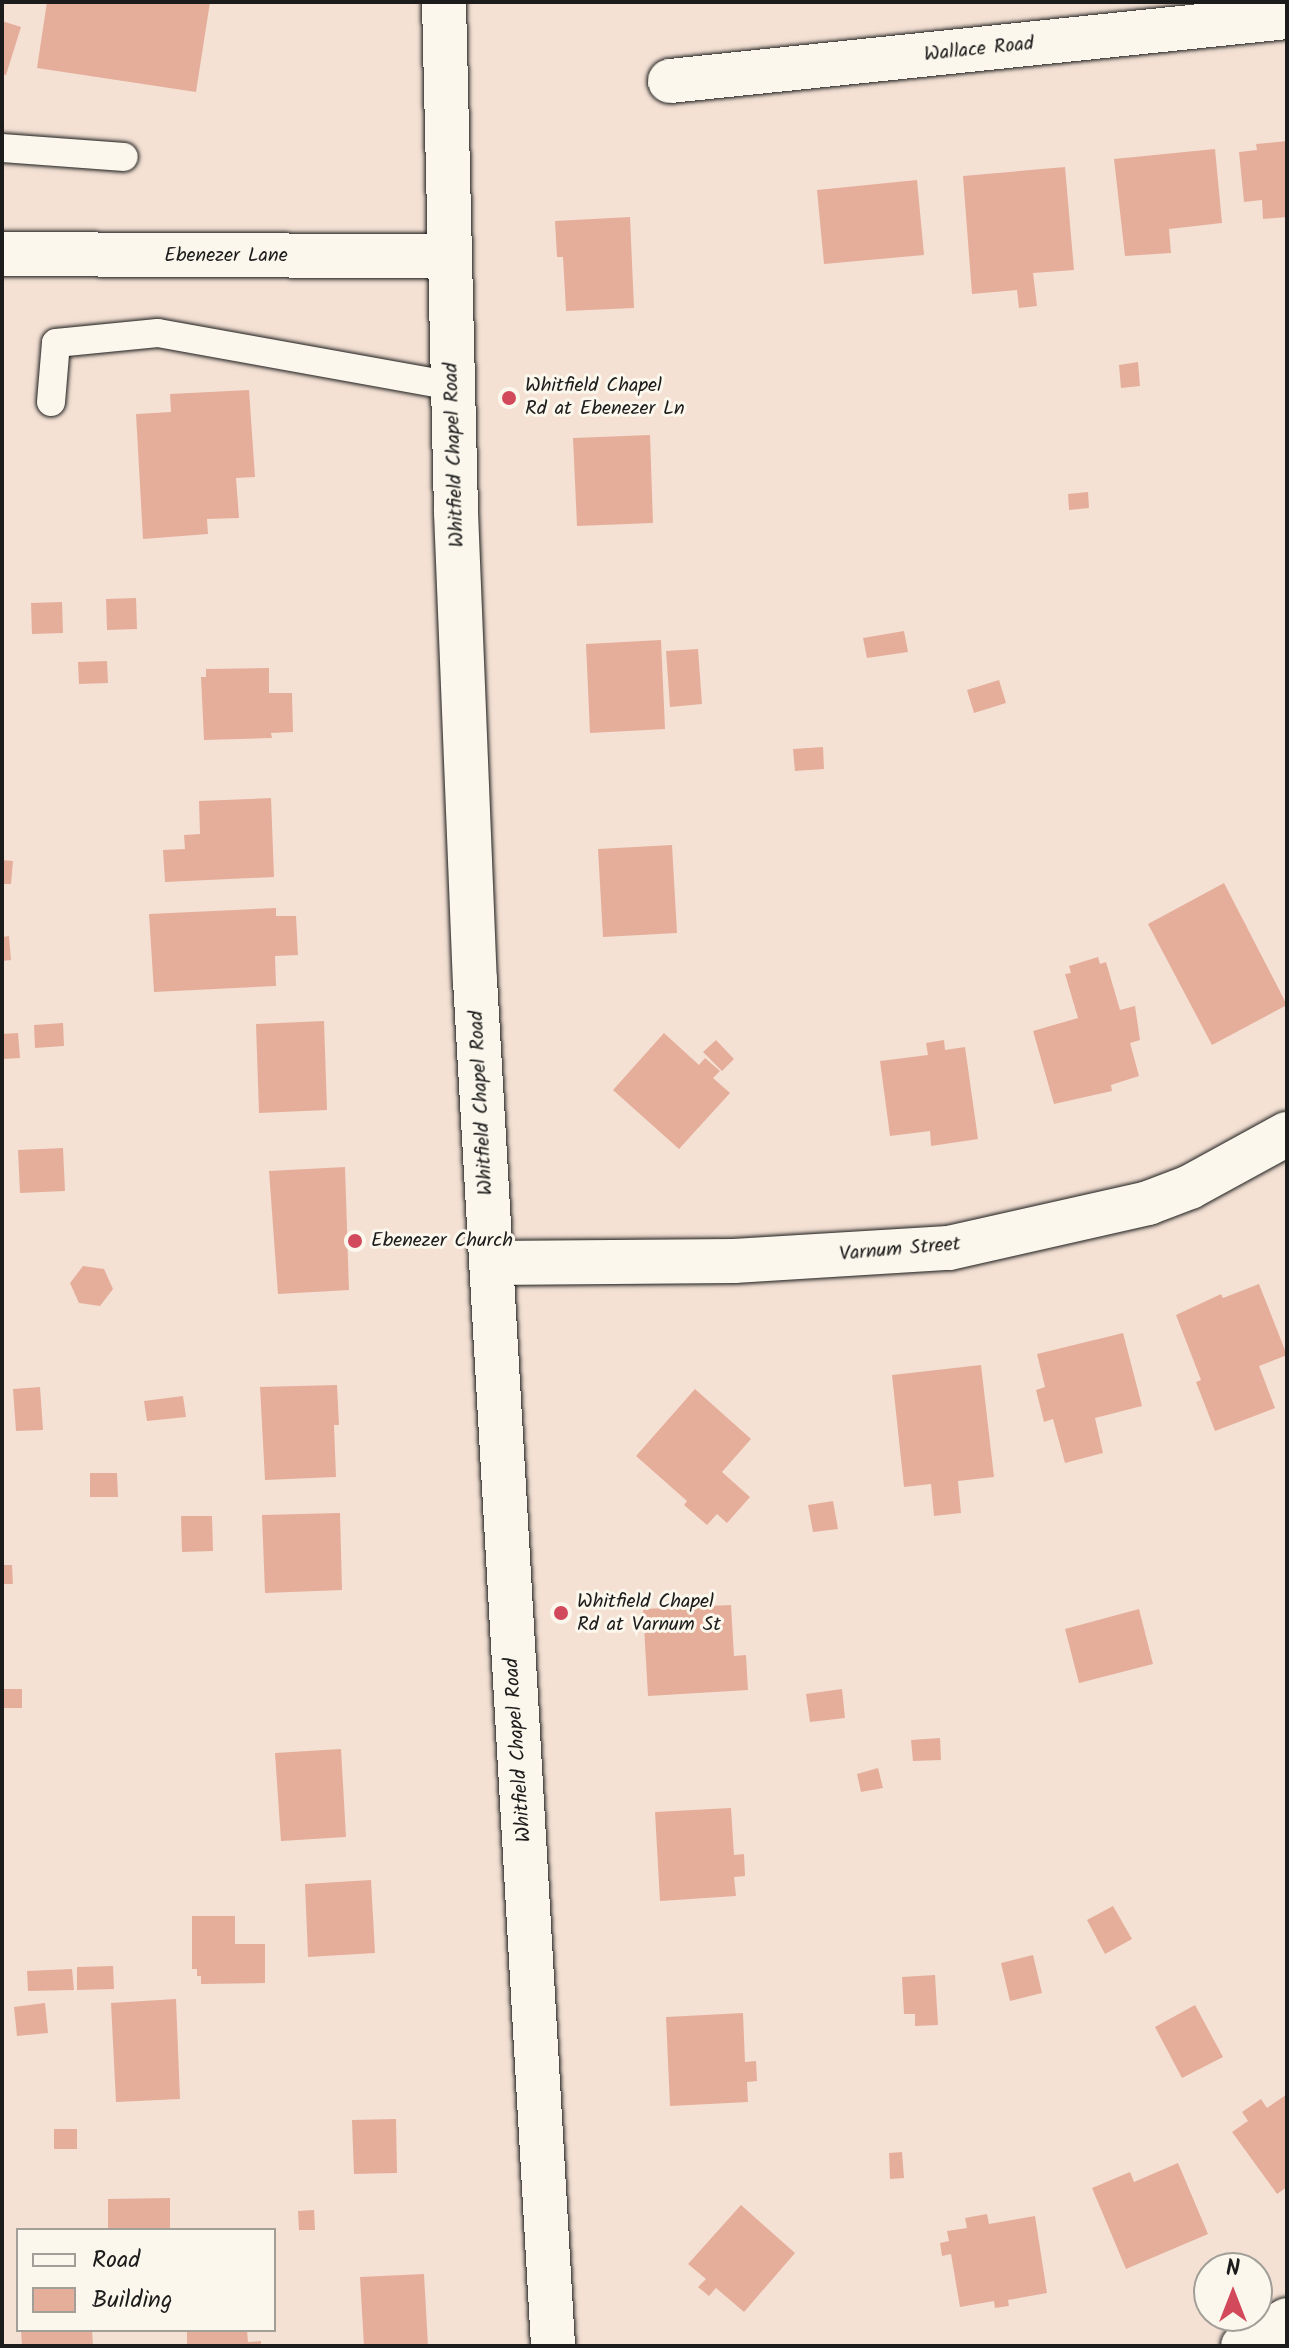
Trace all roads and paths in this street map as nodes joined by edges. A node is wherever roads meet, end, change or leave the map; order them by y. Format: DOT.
graph roads {
  1 [pos="444,2"];
  2 [pos="1287,17"];
  3 [pos="670,81"];
  4 [pos="2,148"];
  5 [pos="124,157"];
  6 [pos="2,254"];
  7 [pos="449,256"];
  8 [pos="453,386"];
  9 [pos="51,402"];
  10 [pos="1287,1134"];
  11 [pos="491,1263"];
  12 [pos="1287,2320"];
  13 [pos="553,2346"];
  14 [pos="1243,2346"];
  1 -- 7 [label="street, Whitfield Chapel Road"];
  2 -- 3 [label="street, Wallace Road"];
  4 -- 5 [label="lane"];
  6 -- 7 [label="street, Ebenezer Lane"];
  7 -- 8 [label="street, Whitfield Chapel Road"];
  8 -- 9 [label="lane"];
  8 -- 11 [label="street, Whitfield Chapel Road"];
  10 -- 11 [label="street, Varnum Street"];
  11 -- 13 [label="street, Whitfield Chapel Road"];
  12 -- 14 [label="street"];
}
